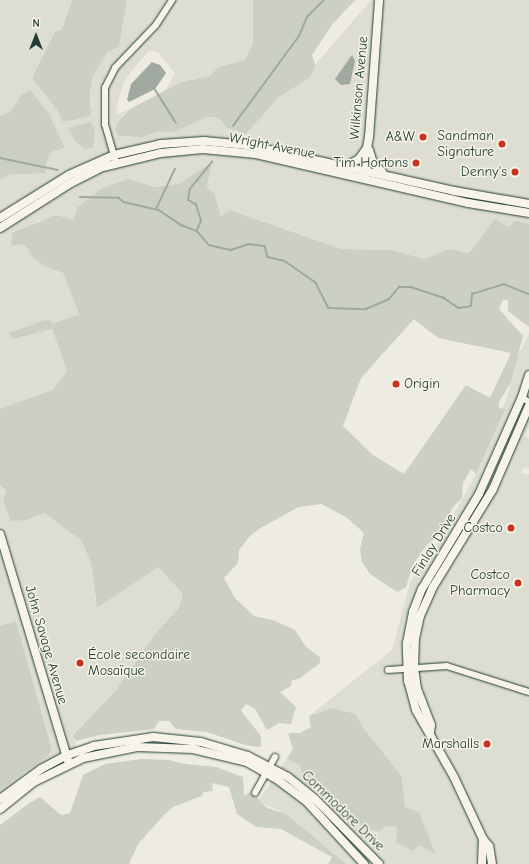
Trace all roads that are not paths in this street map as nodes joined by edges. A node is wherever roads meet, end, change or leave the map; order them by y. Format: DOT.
graph roads {
  1 [pos="172,0"];
  2 [pos="379,0"];
  3 [pos="368,146"];
  4 [pos="115,159"];
  5 [pos="346,166"];
  6 [pos="364,169"];
  7 [pos="384,174"];
  8 [pos="362,179"];
  9 [pos="529,204"];
  10 [pos="529,213"];
  11 [pos="0,218"];
  12 [pos="0,228"];
  13 [pos="529,375"];
  14 [pos="526,399"];
  15 [pos="529,406"];
  16 [pos="0,534"];
  17 [pos="410,668"];
  18 [pos="388,670"];
  19 [pos="529,692"];
  20 [pos="275,757"];
  21 [pos="68,760"];
  22 [pos="268,769"];
  23 [pos="255,793"];
  24 [pos="0,800"];
  25 [pos="0,809"];
  26 [pos="483,839"];
  27 [pos="364,864"];
  28 [pos="379,864"];
  29 [pos="482,864"];
  30 [pos="492,864"];
  1 -- 4 [label="street"];
  2 -- 3 [label="main road, Wilkinson Avenue"];
  3 -- 5 [label="main road"];
  3 -- 6 [label="main road, Wilkinson Avenue"];
  3 -- 7 [label="main road"];
  4 -- 5 [label="main road, Wright Avenue"];
  4 -- 8 [label="main road, Wright Avenue"];
  4 -- 11 [label="main road, Wright Avenue"];
  4 -- 12 [label="main road, Wright Avenue"];
  5 -- 6 [label="main road, Wright Avenue"];
  6 -- 7 [label="main road, Wright Avenue"];
  6 -- 8 [label="main road, Wilkinson Avenue"];
  7 -- 9 [label="main road, Wright Avenue"];
  8 -- 10 [label="main road, Wright Avenue"];
  13 -- 14 [label="main road, Finlay Drive"];
  14 -- 17 [label="main road, Finlay Drive"];
  15 -- 17 [label="main road, Finlay Drive"];
  16 -- 21 [label="main road, John Savage Avenue"];
  17 -- 18 [label="street"];
  17 -- 19 [label="street"];
  17 -- 26 [label="main road, Finlay Drive"];
  20 -- 22 [label="street"];
  21 -- 22 [label="main road, Commodore Drive"];
  21 -- 24 [label="main road, Commodore Drive"];
  21 -- 25 [label="main road, Commodore Drive"];
  22 -- 23 [label="street"];
  22 -- 27 [label="main road, Commodore Drive"];
  22 -- 28 [label="main road, Commodore Drive"];
  26 -- 29 [label="main road, Finlay Drive"];
  26 -- 30 [label="main road, Finlay Drive"];
}
